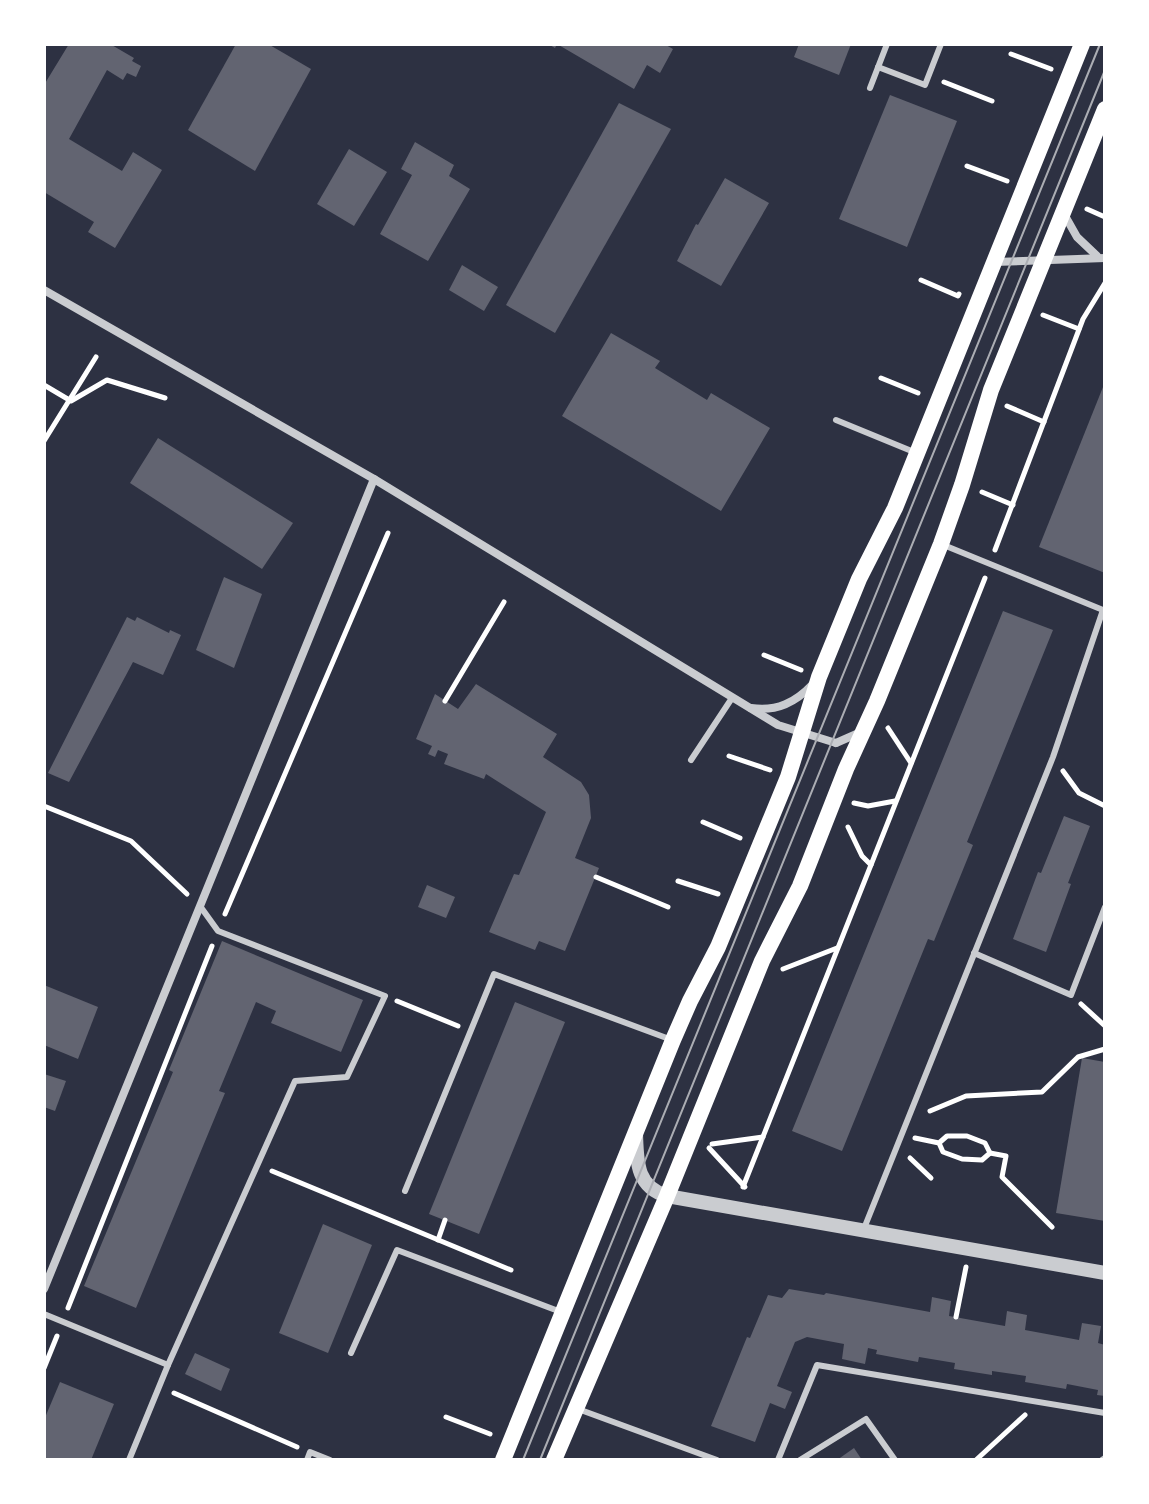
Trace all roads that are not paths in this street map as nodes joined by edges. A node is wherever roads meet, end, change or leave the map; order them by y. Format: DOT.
graph roads {
  1 [pos="887,44"];
  2 [pos="941,44"];
  3 [pos="1082,44"];
  4 [pos="878,67"];
  5 [pos="870,88"];
  6 [pos="1105,109"];
  7 [pos="1063,211"];
  8 [pos="1101,257"];
  9 [pos="1044,259"];
  10 [pos="994,262"];
  11 [pos="44,290"];
  12 [pos="836,420"];
  13 [pos="918,453"];
  14 [pos="374,479"];
  15 [pos="941,544"];
  16 [pos="1104,608"];
  17 [pos="812,675"];
  18 [pos="732,698"];
  19 [pos="748,707"];
  20 [pos="864,731"];
  21 [pos="802,734"];
  22 [pos="836,743"];
  23 [pos="691,760"];
  24 [pos="846,769"];
  25 [pos="200,906"];
  26 [pos="1105,907"];
  27 [pos="974,953"];
  28 [pos="673,1040"];
  29 [pos="636,1133"];
  30 [pos="405,1191"];
  31 [pos="667,1196"];
  32 [pos="863,1231"];
  33 [pos="1105,1273"];
  34 [pos="44,1289"];
  35 [pos="561,1312"];
  36 [pos="44,1314"];
  37 [pos="351,1353"];
  38 [pos="168,1365"];
  39 [pos="575,1408"];
  40 [pos="1105,1413"];
  41 [pos="129,1460"];
  42 [pos="307,1460"];
  43 [pos="330,1460"];
  44 [pos="503,1460"];
  45 [pos="554,1460"];
  46 [pos="717,1460"];
  47 [pos="778,1460"];
  48 [pos="800,1460"];
  49 [pos="895,1460"];
  1 -- 4 [label="lane"];
  2 -- 4 [label="lane"];
  3 -- 10 [label="main road"];
  4 -- 5 [label="lane"];
  6 -- 7 [label="main road"];
  7 -- 8 [label="street"];
  7 -- 9 [label="main road"];
  8 -- 9 [label="street"];
  9 -- 10 [label="street"];
  9 -- 15 [label="main road"];
  10 -- 13 [label="main road"];
  11 -- 14 [label="street"];
  12 -- 13 [label="lane"];
  13 -- 17 [label="main road"];
  14 -- 18 [label="street"];
  14 -- 25 [label="street"];
  15 -- 16 [label="lane"];
  15 -- 20 [label="main road"];
  16 -- 27 [label="lane"];
  17 -- 19 [label="street"];
  17 -- 21 [label="main road"];
  18 -- 19 [label="street"];
  18 -- 23 [label="lane"];
  19 -- 21 [label="street"];
  20 -- 22 [label="street"];
  20 -- 24 [label="main road"];
  21 -- 22 [label="street"];
  21 -- 28 [label="main road"];
  22 -- 24 [label="street"];
  24 -- 31 [label="main road"];
  25 -- 34 [label="street"];
  25 -- 38 [label="lane"];
  26 -- 27 [label="lane"];
  27 -- 32 [label="lane"];
  28 -- 29 [label="main road"];
  28 -- 30 [label="lane"];
  29 -- 31 [label="street"];
  29 -- 35 [label="main road"];
  31 -- 32 [label="street"];
  31 -- 39 [label="main road"];
  32 -- 33 [label="street"];
  35 -- 37 [label="lane"];
  35 -- 44 [label="main road"];
  36 -- 38 [label="lane"];
  38 -- 41 [label="lane"];
  39 -- 45 [label="main road"];
  39 -- 46 [label="lane"];
  40 -- 47 [label="lane"];
  42 -- 43 [label="lane"];
  48 -- 49 [label="lane"];
}
